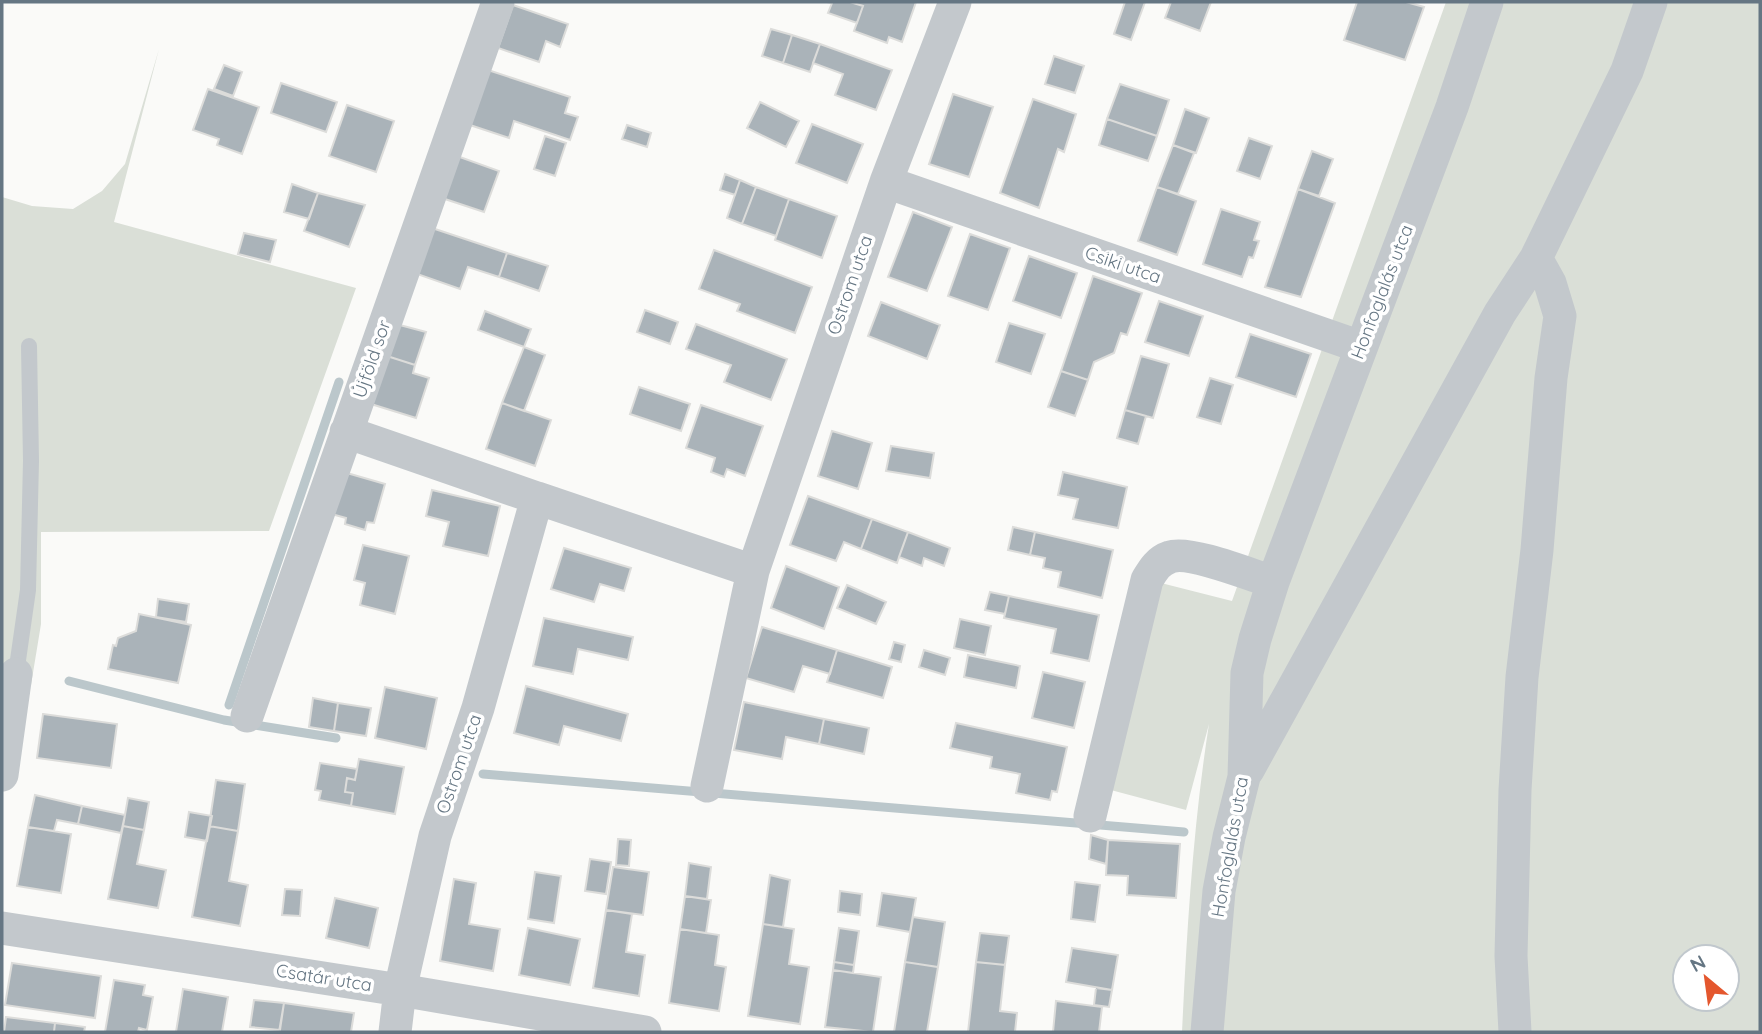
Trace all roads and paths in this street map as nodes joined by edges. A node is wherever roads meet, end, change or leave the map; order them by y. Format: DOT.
graph roads {
  1 [pos="498,2"];
  2 [pos="955,2"];
  3 [pos="1487,2"];
  4 [pos="1651,2"];
  5 [pos="886,182"];
  6 [pos="1536,258"];
  7 [pos="29,346"];
  8 [pos="1361,347"];
  9 [pos="346,432"];
  10 [pos="537,498"];
  11 [pos="752,571"];
  12 [pos="1273,582"];
  13 [pos="16,674"];
  14 [pos="247,716"];
  15 [pos="2,775"];
  16 [pos="1244,777"];
  17 [pos="708,786"];
  18 [pos="1090,816"];
  19 [pos="2,928"];
  20 [pos="400,990"];
  21 [pos="395,1032"];
  22 [pos="645,1032"];
  23 [pos="1207,1032"];
  24 [pos="1515,1032"];
  1 -- 9 [label="street, Újföld sor"];
  2 -- 5 [label="street, Ostrom utca"];
  3 -- 8 [label="street, Honfoglalás utca"];
  4 -- 6 [label="street"];
  5 -- 8 [label="street, Csiki utca"];
  5 -- 11 [label="street, Ostrom utca"];
  6 -- 16 [label="street"];
  6 -- 24 [label="street"];
  7 -- 13 [label="lane"];
  8 -- 12 [label="street, Honfoglalás utca"];
  9 -- 10 [label="street"];
  9 -- 14 [label="street, Újföld sor"];
  10 -- 11 [label="street"];
  10 -- 20 [label="street, Ostrom utca"];
  11 -- 17 [label="street, Ostrom utca"];
  12 -- 16 [label="street, Honfoglalás utca"];
  12 -- 18 [label="street"];
  13 -- 15 [label="street"];
  16 -- 23 [label="street, Honfoglalás utca"];
  19 -- 20 [label="street, Csatár utca"];
  20 -- 21 [label="street, Ostrom utca"];
  20 -- 22 [label="street, Csatár utca"];
}
